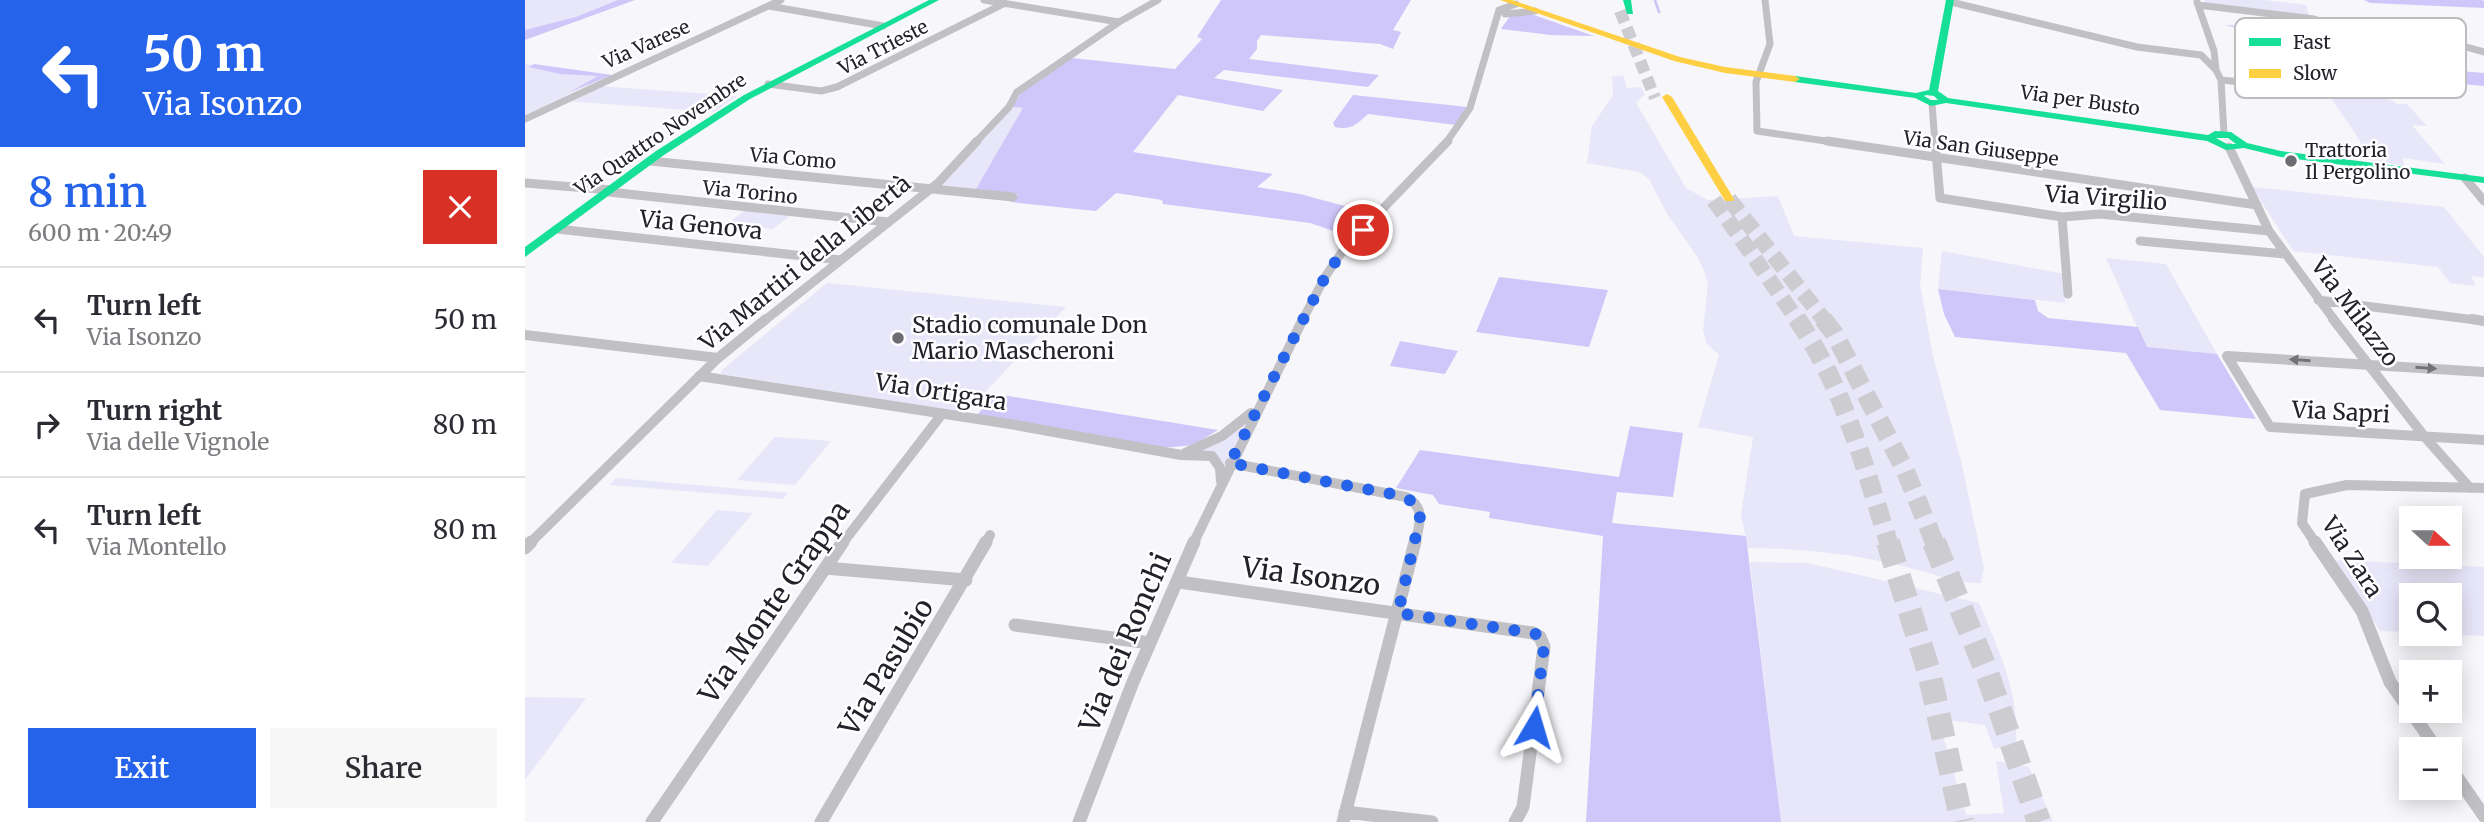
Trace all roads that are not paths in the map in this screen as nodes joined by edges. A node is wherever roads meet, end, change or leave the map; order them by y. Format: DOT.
graph roads {
  1 [pos="781,0"];
  2 [pos="935,0"];
  3 [pos="984,0"];
  4 [pos="1158,0"];
  5 [pos="1498,0"];
  6 [pos="1765,0"];
  7 [pos="1951,1"];
  8 [pos="1005,3"];
  9 [pos="2197,3"];
  10 [pos="768,6"];
  11 [pos="1505,9"];
  12 [pos="2307,18"];
  13 [pos="1119,22"];
  14 [pos="883,26"];
  15 [pos="2466,47"];
  16 [pos="2484,52"];
  17 [pos="2216,70"];
  18 [pos="1760,74"];
  19 [pos="2221,80"];
  20 [pos="2235,81"];
  21 [pos="768,85"];
  22 [pos="1661,97"];
  23 [pos="1932,98"];
  24 [pos="525,119"];
  25 [pos="2227,141"];
  26 [pos="1938,158"];
  27 [pos="650,161"];
  28 [pos="2465,178"];
  29 [pos="2484,180"];
  30 [pos="525,183"];
  31 [pos="933,187"];
  32 [pos="610,191"];
  33 [pos="1013,197"];
  34 [pos="1722,199"];
  35 [pos="2484,201"];
  36 [pos="2257,205"];
  37 [pos="2062,217"];
  38 [pos="888,222"];
  39 [pos="557,229"];
  40 [pos="2269,231"];
  41 [pos="2140,241"];
  42 [pos="525,253"];
  43 [pos="2285,254"];
  44 [pos="841,260"];
  45 [pos="2068,294"];
  46 [pos="2318,300"];
  47 [pos="2484,321"];
  48 [pos="525,335"];
  49 [pos="718,358"];
  50 [pos="2368,365"];
  51 [pos="2484,372"];
  52 [pos="699,376"];
  53 [pos="1258,405"];
  54 [pos="942,414"];
  55 [pos="2424,436"];
  56 [pos="1216,440"];
  57 [pos="2484,440"];
  58 [pos="1237,449"];
  59 [pos="1175,454"];
  60 [pos="1212,456"];
  61 [pos="1230,463"];
  62 [pos="1220,483"];
  63 [pos="2470,488"];
  64 [pos="2484,488"];
  65 [pos="990,535"];
  66 [pos="525,548"];
  67 [pos="825,568"];
  68 [pos="966,580"];
  69 [pos="1179,582"];
  70 [pos="1398,613"];
  71 [pos="1015,625"];
  72 [pos="1150,643"];
  73 [pos="2429,737"];
  74 [pos="2462,784"];
  75 [pos="2484,816"];
  76 [pos="1344,817"];
  77 [pos="652,822"];
  78 [pos="821,822"];
  79 [pos="1079,822"];
  80 [pos="1431,822"];
  81 [pos="1516,822"];
  1 -- 10 [label="street, Via Varese"];
  2 -- 14 [label="main road, Via Quattro Novembre"];
  3 -- 8 [label="street"];
  4 -- 13 [label="street, Via Martiri della Libertà"];
  5 -- 11 [label="street"];
  6 -- 18 [label="street"];
  7 -- 17 [label="street"];
  7 -- 23 [label="main road"];
  8 -- 13 [label="street"];
  8 -- 21 [label="street, Via Trieste"];
  9 -- 12 [label="street"];
  9 -- 17 [label="street"];
  10 -- 14 [label="street"];
  10 -- 24 [label="street, Via Varese"];
  11 -- 18 [label="main road, Via per Busto"];
  11 -- 53 [label="street, Via dei Ronchi"];
  13 -- 31 [label="street, Via Martiri della Libertà"];
  14 -- 21 [label="main road, Via Quattro Novembre"];
  15 -- 16 [label="street"];
  17 -- 19 [label="street"];
  18 -- 23 [label="main road, Via per Busto"];
  18 -- 26 [label="street, Via San Giuseppe"];
  19 -- 20 [label="street"];
  19 -- 25 [label="street"];
  21 -- 27 [label="main road, Via Quattro Novembre"];
  22 -- 34 [label="main road"];
  23 -- 25 [label="main road, Via per Busto"];
  23 -- 26 [label="street"];
  25 -- 28 [label="main road, Via per Busto"];
  25 -- 36 [label="street, Via Milazzo"];
  26 -- 36 [label="street, Via San Giuseppe"];
  26 -- 37 [label="street, Via Virgilio"];
  27 -- 31 [label="street, Via Como"];
  27 -- 32 [label="main road, Via Quattro Novembre"];
  28 -- 29 [label="main road, Via per Busto"];
  28 -- 35 [label="street"];
  30 -- 32 [label="street, Via Torino"];
  31 -- 33 [label="street, Via Como"];
  31 -- 38 [label="street, Via Martiri della Libertà"];
  32 -- 38 [label="street, Via Torino"];
  32 -- 39 [label="main road, Via Quattro Novembre"];
  36 -- 40 [label="street, Via Milazzo"];
  37 -- 40 [label="street, Via Virgilio"];
  37 -- 45 [label="street"];
  38 -- 44 [label="street, Via Martiri della Libertà"];
  39 -- 42 [label="main road, Via Quattro Novembre"];
  39 -- 44 [label="street, Via Genova"];
  40 -- 43 [label="street, Via Milazzo"];
  41 -- 43 [label="street"];
  43 -- 46 [label="street, Via Milazzo"];
  44 -- 49 [label="street, Via Martiri della Libertà"];
  46 -- 47 [label="street"];
  46 -- 50 [label="street, Via Milazzo"];
  48 -- 49 [label="street"];
  49 -- 52 [label="street, Via Martiri della Libertà"];
  50 -- 51 [label="street, one-way"];
  50 -- 55 [label="street, Via Milazzo"];
  50 -- 55 [label="street, Via Sapri, one-way"];
  52 -- 54 [label="street, Via Ortigara"];
  52 -- 66 [label="street, Via Martiri della Libertà"];
  53 -- 56 [label="street, Via dei Ronchi"];
  53 -- 58 [label="street, Via dei Ronchi"];
  54 -- 59 [label="street, Via Ortigara"];
  54 -- 67 [label="street, Via Monte Grappa"];
  55 -- 57 [label="street"];
  55 -- 63 [label="street, Via Milazzo"];
  56 -- 58 [label="street"];
  56 -- 59 [label="street, Via Ortigara"];
  56 -- 60 [label="street"];
  58 -- 60 [label="street"];
  58 -- 61 [label="street, Via dei Ronchi"];
  59 -- 60 [label="street, Via Ortigara"];
  60 -- 62 [label="street"];
  61 -- 62 [label="street, Via dei Ronchi"];
  61 -- 70 [label="street"];
  62 -- 69 [label="street, Via dei Ronchi"];
  63 -- 64 [label="street"];
  63 -- 73 [label="street, Via Zara"];
  65 -- 68 [label="street, Via Pasubio"];
  67 -- 68 [label="street"];
  67 -- 77 [label="street, Via Monte Grappa"];
  68 -- 78 [label="street, Via Pasubio"];
  69 -- 70 [label="street, Via Isonzo"];
  69 -- 72 [label="street, Via dei Ronchi"];
  70 -- 76 [label="street"];
  70 -- 81 [label="street, Via Isonzo"];
  71 -- 72 [label="street"];
  72 -- 79 [label="street, Via dei Ronchi"];
  74 -- 75 [label="street"];
  76 -- 80 [label="street"];
}
